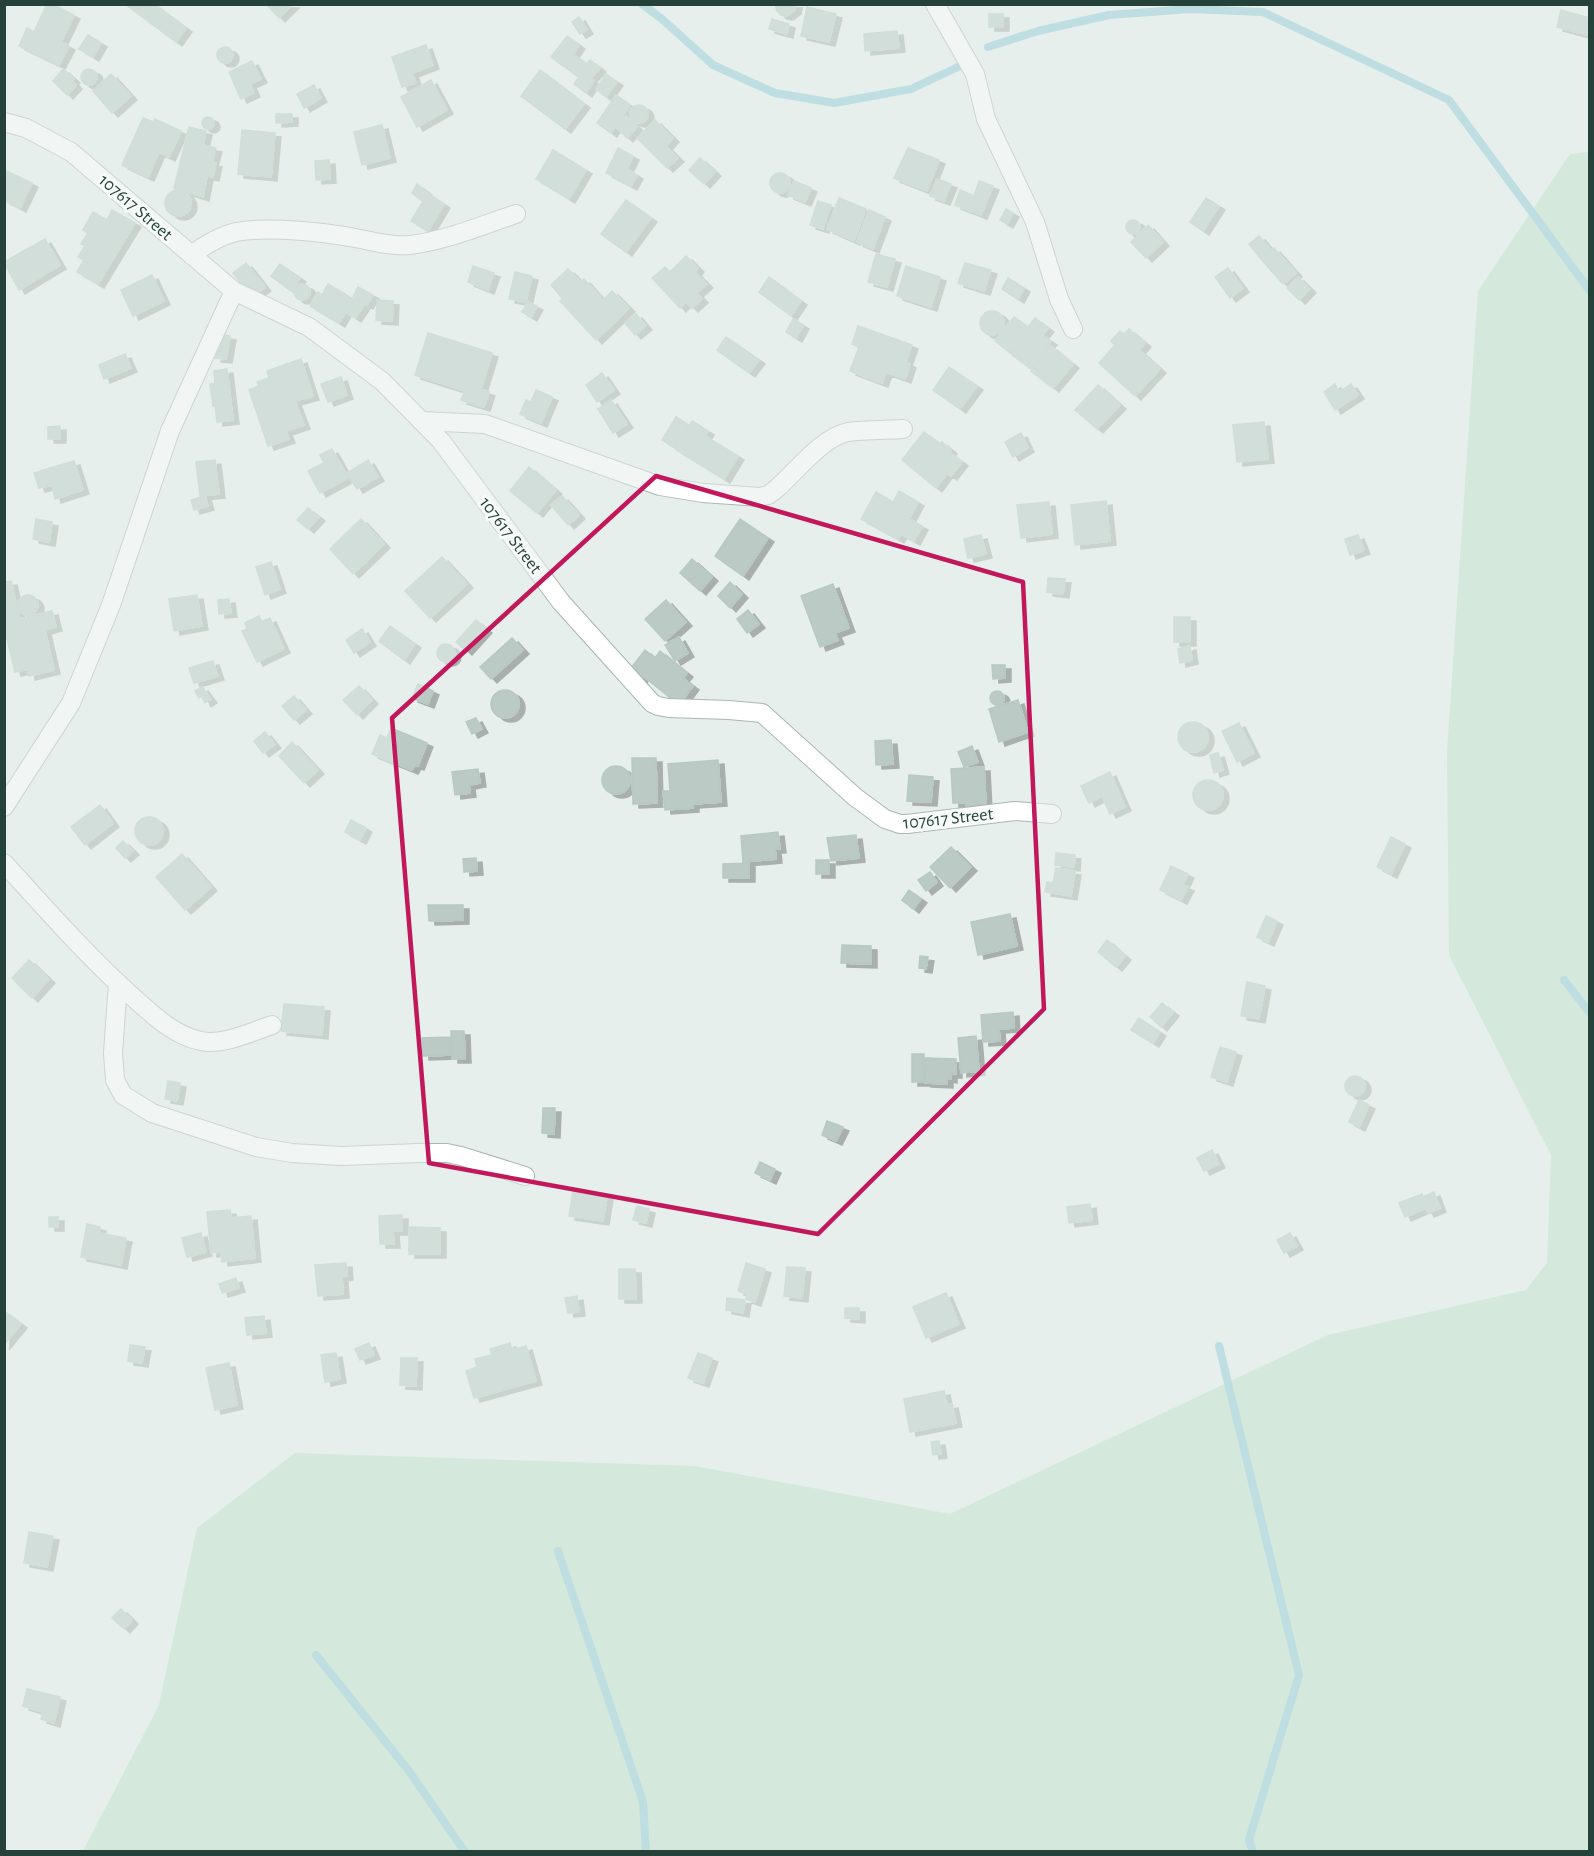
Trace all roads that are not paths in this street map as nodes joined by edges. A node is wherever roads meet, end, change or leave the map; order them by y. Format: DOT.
graph roads {
  1 [pos="935,4"];
  2 [pos="4,123"];
  3 [pos="516,214"];
  4 [pos="191,255"];
  5 [pos="234,291"];
  6 [pos="1072,329"];
  7 [pos="421,421"];
  8 [pos="903,429"];
  9 [pos="4,807"];
  10 [pos="1052,814"];
  11 [pos="4,863"];
  12 [pos="118,983"];
  13 [pos="272,1025"];
  14 [pos="525,1176"];
  1 -- 6 [label="street"];
  2 -- 4 [label="street, 107617 Street"];
  3 -- 4 [label="street"];
  4 -- 5 [label="street, 107617 Street"];
  5 -- 7 [label="street, 107617 Street"];
  5 -- 9 [label="street"];
  7 -- 8 [label="street"];
  7 -- 10 [label="street, 107617 Street"];
  11 -- 12 [label="street"];
  12 -- 13 [label="street"];
  12 -- 14 [label="street"];
}
